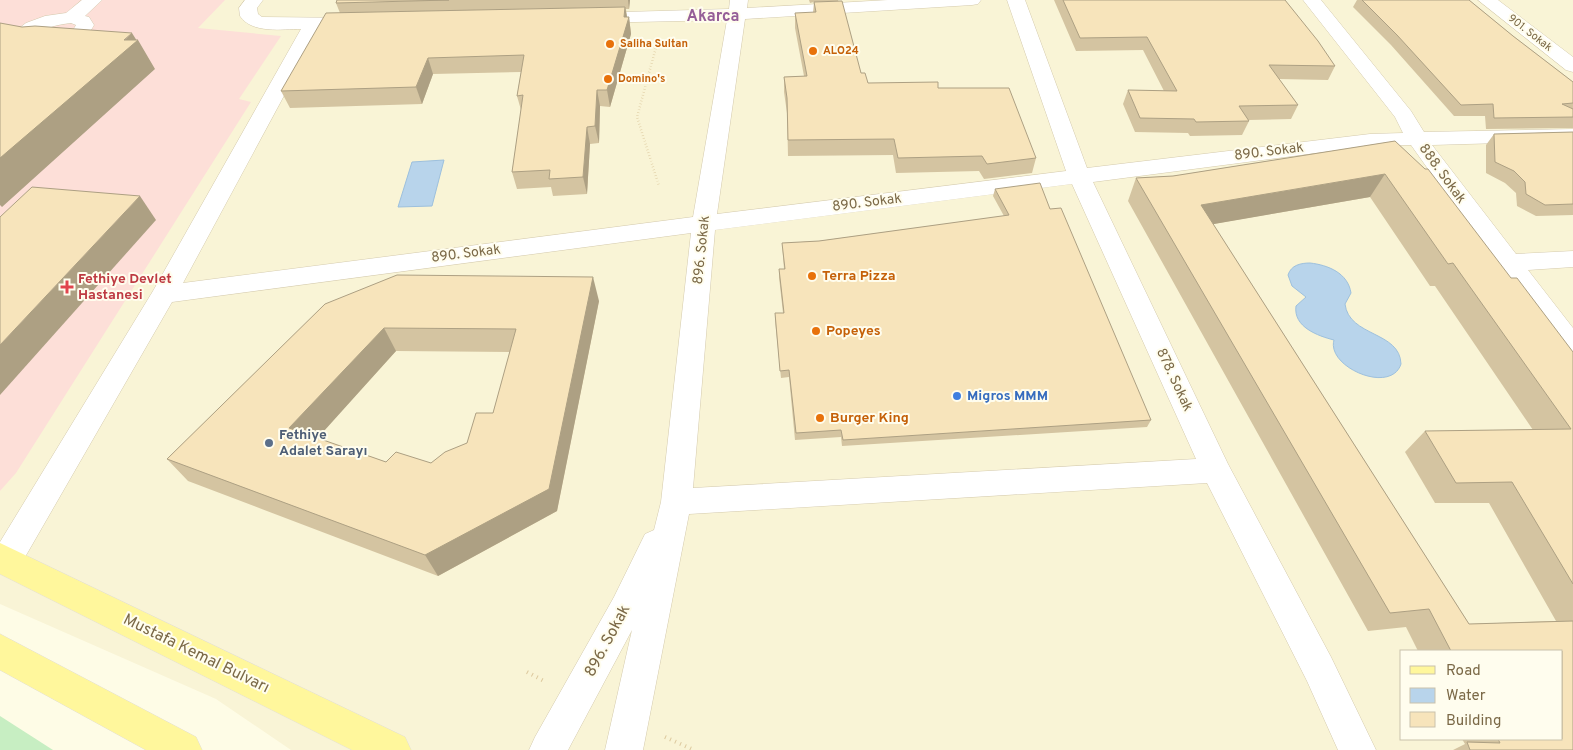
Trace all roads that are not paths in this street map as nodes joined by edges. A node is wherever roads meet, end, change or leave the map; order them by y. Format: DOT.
graph roads {
  1 [pos="93,0"];
  2 [pos="254,0"];
  3 [pos="972,0"];
  4 [pos="1016,0"];
  5 [pos="1312,0"];
  6 [pos="1487,0"];
  7 [pos="738,7"];
  8 [pos="71,18"];
  9 [pos="570,18"];
  10 [pos="373,22"];
  11 [pos="313,24"];
  12 [pos="1573,66"];
  13 [pos="1573,135"];
  14 [pos="1416,139"];
  15 [pos="1079,176"];
  16 [pos="704,223"];
  17 [pos="1573,259"];
  18 [pos="1508,263"];
  19 [pos="164,294"];
  20 [pos="1573,347"];
  21 [pos="1216,470"];
  22 [pos="676,502"];
  23 [pos="3,560"];
  24 [pos="0,651"];
  25 [pos="183,750"];
  26 [pos="392,750"];
  27 [pos="548,750"];
  28 [pos="624,750"];
  29 [pos="1358,750"];
  1 -- 8 [label="street"];
  2 -- 11 [label="street"];
  3 -- 7 [label="street"];
  4 -- 15 [label="street, 878. Sokak"];
  5 -- 14 [label="street, 888. Sokak"];
  6 -- 12 [label="street, 901. Sokak"];
  7 -- 9 [label="street"];
  7 -- 16 [label="street, 896. Sokak"];
  10 -- 11 [label="street"];
  11 -- 19 [label="street"];
  13 -- 14 [label="street, 890. Sokak"];
  14 -- 15 [label="street, 890. Sokak"];
  14 -- 18 [label="street, 888. Sokak"];
  15 -- 16 [label="street, 890. Sokak"];
  15 -- 21 [label="street, 878. Sokak"];
  16 -- 19 [label="street, 890. Sokak"];
  16 -- 22 [label="street, 896. Sokak"];
  17 -- 18 [label="street"];
  18 -- 20 [label="street, 888. Sokak"];
  19 -- 23 [label="street"];
  21 -- 22 [label="street"];
  21 -- 29 [label="street, 878. Sokak"];
  22 -- 27 [label="street, 896. Sokak"];
  22 -- 28 [label="street, 896. Sokak"];
  23 -- 26 [label="main road, Mustafa Kemal Bulvarı"];
  24 -- 25 [label="main road"];
}
